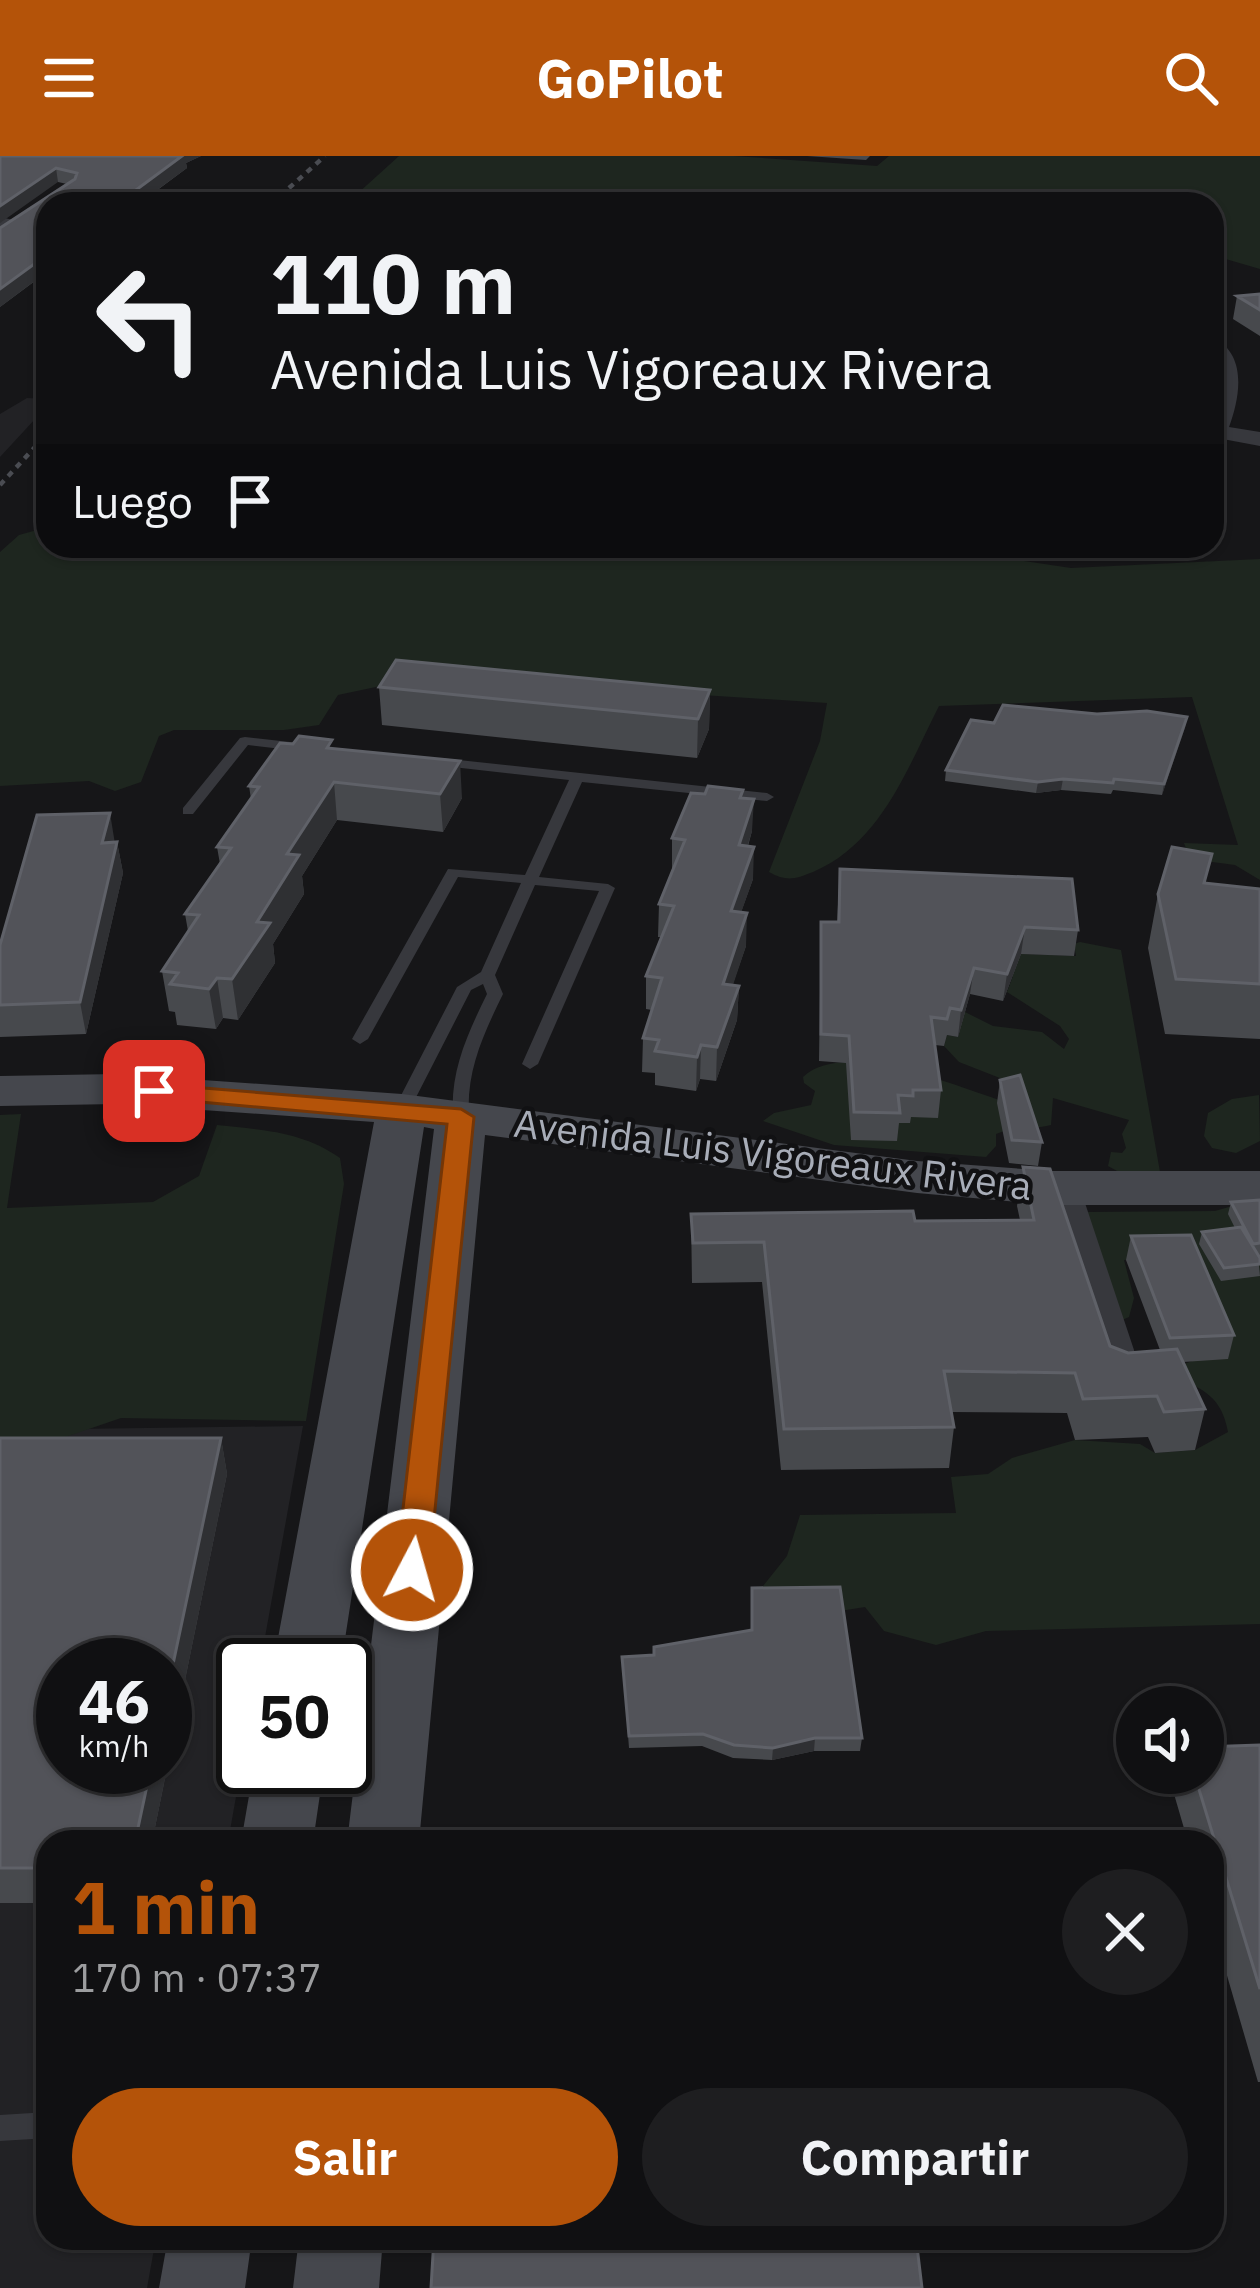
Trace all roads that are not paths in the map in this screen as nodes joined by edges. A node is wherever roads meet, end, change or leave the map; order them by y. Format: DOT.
graph roads {
  1 [pos="17,219"];
  2 [pos="0,236"];
  3 [pos="1224,361"];
  4 [pos="1224,407"];
  5 [pos="1224,433"];
  6 [pos="1260,439"];
  7 [pos="316,749"];
  8 [pos="411,759"];
  9 [pos="577,777"];
  10 [pos="767,797"];
  11 [pos="188,811"];
  12 [pos="530,880"];
  13 [pos="487,975"];
  14 [pos="359,1039"];
  15 [pos="530,1064"];
  16 [pos="0,1091"];
  17 [pos="432,1113"];
  18 [pos="1061,1188"];
  19 [pos="1260,1188"];
  20 [pos="1120,1374"];
  21 [pos="313,1638"];
  22 [pos="285,1794"];
  23 [pos="279,1830"];
  24 [pos="384,1830"];
  25 [pos="36,2126"];
  26 [pos="0,2128"];
  27 [pos="208,2250"];
  28 [pos="340,2250"];
  29 [pos="202,2288"];
  30 [pos="335,2288"];
  1 -- 2 [label="street"];
  3 -- 4 [label="street"];
  5 -- 6 [label="street"];
  7 -- 11 [label="lane"];
  8 -- 9 [label="lane"];
  9 -- 10 [label="lane"];
  9 -- 12 [label="lane"];
  12 -- 13 [label="lane"];
  12 -- 14 [label="lane"];
  12 -- 15 [label="lane"];
  13 -- 17 [label="lane"];
  13 -- 17 [label="lane"];
  16 -- 17 [label="main road, Avenida Luis Vigoreaux Rivera"];
  17 -- 18 [label="main road, Avenida Luis Vigoreaux Rivera"];
  17 -- 21 [label="main road"];
  17 -- 24 [label="main road"];
  18 -- 19 [label="main road, Avenida Luis Vigoreaux Rivera"];
  18 -- 20 [label="street"];
  22 -- 23 [label="main road"];
  25 -- 26 [label="lane"];
  27 -- 29 [label="main road"];
  28 -- 30 [label="main road"];
}
